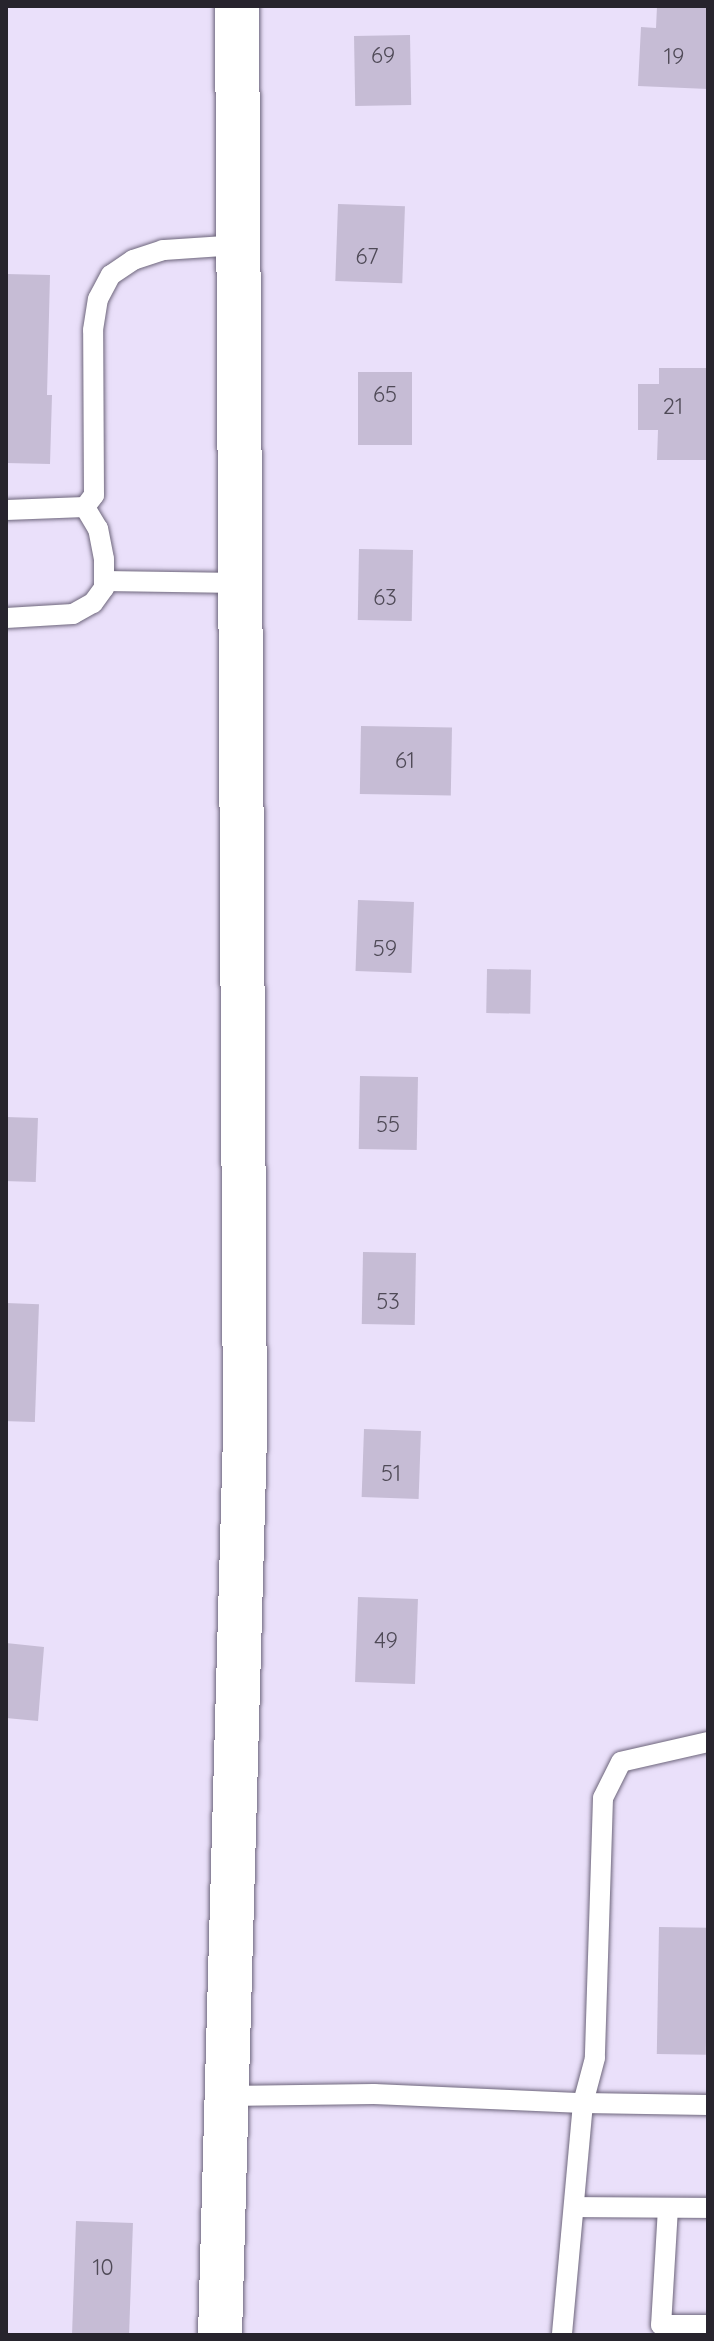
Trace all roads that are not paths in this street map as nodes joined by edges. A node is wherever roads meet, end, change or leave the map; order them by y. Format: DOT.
graph roads {
  1 [pos="237,6"];
  2 [pos="238,245"];
  3 [pos="85,507"];
  4 [pos="6,510"];
  5 [pos="104,581"];
  6 [pos="240,583"];
  7 [pos="6,618"];
  8 [pos="708,1742"];
  9 [pos="227,2096"];
  10 [pos="583,2103"];
  11 [pos="708,2105"];
  12 [pos="574,2207"];
  13 [pos="668,2208"];
  14 [pos="708,2208"];
  15 [pos="708,2325"];
  16 [pos="220,2335"];
  17 [pos="562,2335"];
  1 -- 2 [label="street"];
  2 -- 3 [label="lane"];
  2 -- 6 [label="street"];
  3 -- 4 [label="lane"];
  3 -- 5 [label="lane"];
  5 -- 6 [label="lane"];
  5 -- 7 [label="lane"];
  6 -- 9 [label="street"];
  8 -- 10 [label="lane"];
  9 -- 10 [label="lane"];
  9 -- 16 [label="street"];
  10 -- 11 [label="lane"];
  10 -- 12 [label="lane"];
  12 -- 13 [label="lane"];
  12 -- 17 [label="lane"];
  13 -- 14 [label="lane"];
  13 -- 15 [label="lane"];
}
